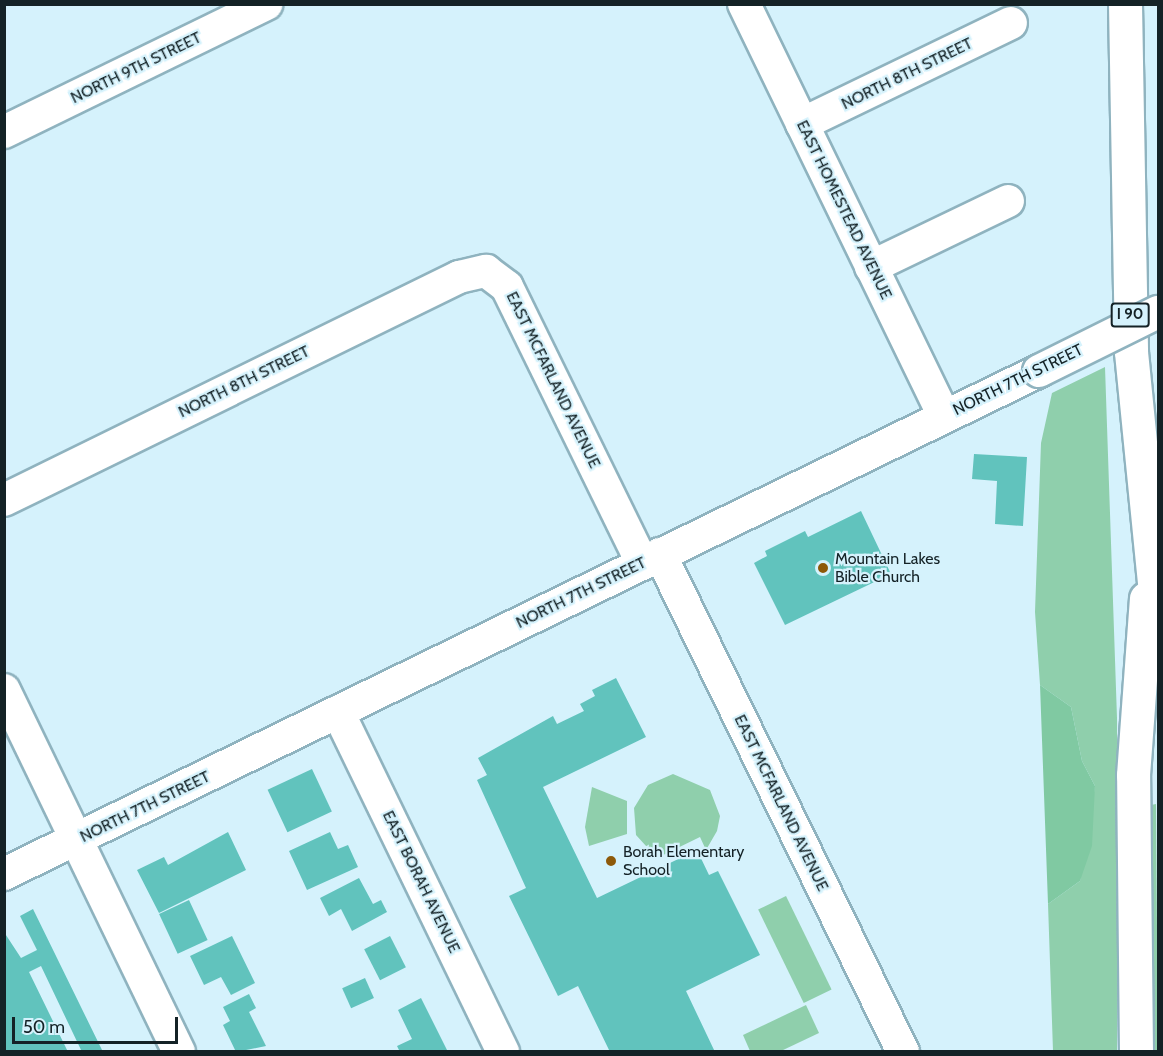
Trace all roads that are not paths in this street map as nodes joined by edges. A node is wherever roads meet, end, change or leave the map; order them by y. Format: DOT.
graph roads {
  1 [pos="266,4"];
  2 [pos="744,4"];
  3 [pos="1125,4"];
  4 [pos="224,14"];
  5 [pos="1011,23"];
  6 [pos="802,124"];
  7 [pos="4,132"];
  8 [pos="1008,201"];
  9 [pos="871,267"];
  10 [pos="486,271"];
  11 [pos="1158,312"];
  12 [pos="944,416"];
  13 [pos="4,500"];
  14 [pos="1149,557"];
  15 [pos="651,558"];
  16 [pos="1158,624"];
  17 [pos="4,690"];
  18 [pos="338,712"];
  19 [pos="76,840"];
  20 [pos="4,874"];
  21 [pos="179,1052"];
  22 [pos="503,1052"];
  23 [pos="903,1052"];
  24 [pos="1136,1052"];
  1 -- 4 [label="street, NORTH 9TH STREET"];
  2 -- 6 [label="street, EAST HOMESTEAD AVENUE"];
  3 -- 14 [label="highway, I 90"];
  4 -- 7 [label="street, NORTH 9TH STREET"];
  5 -- 6 [label="street, NORTH 8TH STREET"];
  6 -- 9 [label="street, EAST HOMESTEAD AVENUE"];
  8 -- 9 [label="street"];
  9 -- 12 [label="street, EAST HOMESTEAD AVENUE"];
  10 -- 13 [label="street, NORTH 8TH STREET"];
  10 -- 15 [label="street, EAST MCFARLAND AVENUE"];
  11 -- 12 [label="street, NORTH 7TH STREET, bridge"];
  12 -- 15 [label="street, NORTH 7TH STREET"];
  14 -- 16 [label="highway, I 90"];
  14 -- 24 [label="highway"];
  15 -- 18 [label="street, NORTH 7TH STREET"];
  15 -- 23 [label="street, EAST MCFARLAND AVENUE"];
  17 -- 19 [label="street"];
  18 -- 19 [label="street, NORTH 7TH STREET"];
  18 -- 22 [label="street, EAST BORAH AVENUE"];
  19 -- 20 [label="street, NORTH 7TH STREET"];
  19 -- 21 [label="street"];
}
